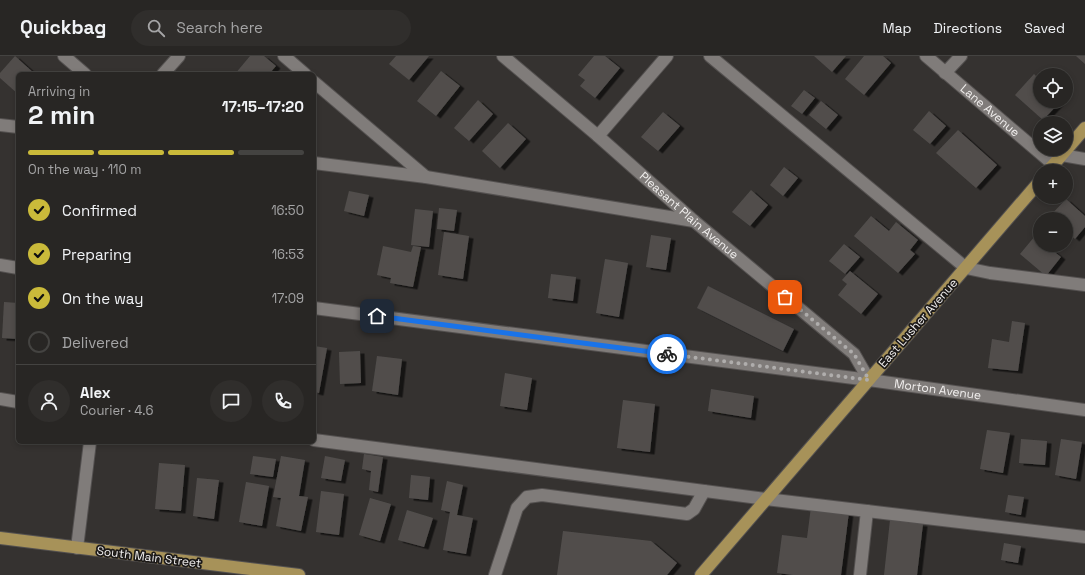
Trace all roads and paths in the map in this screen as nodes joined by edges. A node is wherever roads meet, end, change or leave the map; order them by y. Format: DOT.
graph roads {
  1 [pos="64,56"];
  2 [pos="180,56"];
  3 [pos="284,56"];
  4 [pos="503,56"];
  5 [pos="667,56"];
  6 [pos="710,56"];
  7 [pos="926,56"];
  8 [pos="961,56"];
  9 [pos="83,72"];
  10 [pos="165,72"];
  11 [pos="303,72"];
  12 [pos="946,73"];
  13 [pos="316,84"];
  14 [pos="0,125"];
  15 [pos="16,127"];
  16 [pos="1085,128"];
  17 [pos="598,136"];
  18 [pos="1085,158"];
  19 [pos="316,163"];
  20 [pos="1055,164"];
  21 [pos="426,177"];
  22 [pos="1033,189"];
  23 [pos="694,221"];
  24 [pos="0,265"];
  25 [pos="16,268"];
  26 [pos="966,268"];
  27 [pos="1085,285"];
  28 [pos="316,308"];
  29 [pos="869,380"];
  30 [pos="0,399"];
  31 [pos="16,402"];
  32 [pos="1085,410"];
  33 [pos="316,440"];
  34 [pos="90,444"];
  35 [pos="704,491"];
  36 [pos="766,499"];
  37 [pos="867,511"];
  38 [pos="1085,537"];
  39 [pos="0,538"];
  40 [pos="77,548"];
  41 [pos="264,573"];
  42 [pos="299,575"];
  43 [pos="495,575"];
  44 [pos="701,575"];
  45 [pos="860,575"];
  1 -- 9 [label="street"];
  2 -- 10 [label="street"];
  3 -- 11 [label="street"];
  4 -- 17 [label="street, Pleasant Plain Avenue"];
  5 -- 17 [label="street"];
  6 -- 26 [label="street"];
  7 -- 12 [label="street, Lane Avenue"];
  8 -- 12 [label="street"];
  12 -- 20 [label="street, Lane Avenue"];
  13 -- 21 [label="street"];
  14 -- 15 [label="street"];
  16 -- 20 [label="main road"];
  17 -- 23 [label="street, Pleasant Plain Avenue"];
  18 -- 20 [label="street"];
  19 -- 21 [label="street"];
  21 -- 23 [label="street"];
  22 -- 26 [label="main road, East Lusher Avenue"];
  23 -- 29 [label="street, Pleasant Plain Avenue"];
  24 -- 25 [label="street"];
  26 -- 27 [label="street"];
  26 -- 29 [label="main road, East Lusher Avenue"];
  28 -- 29 [label="street, Morton Avenue"];
  29 -- 32 [label="street, Morton Avenue"];
  29 -- 36 [label="main road, East Lusher Avenue"];
  30 -- 31 [label="street"];
  33 -- 35 [label="street"];
  34 -- 40 [label="street"];
  35 -- 36 [label="street"];
  35 -- 43 [label="street"];
  36 -- 37 [label="street"];
  36 -- 44 [label="main road, East Lusher Avenue"];
  37 -- 38 [label="street"];
  37 -- 45 [label="street"];
  39 -- 40 [label="main road, South Main Street"];
  40 -- 41 [label="main road, South Main Street"];
  41 -- 42 [label="main road, South Main Street"];
}
